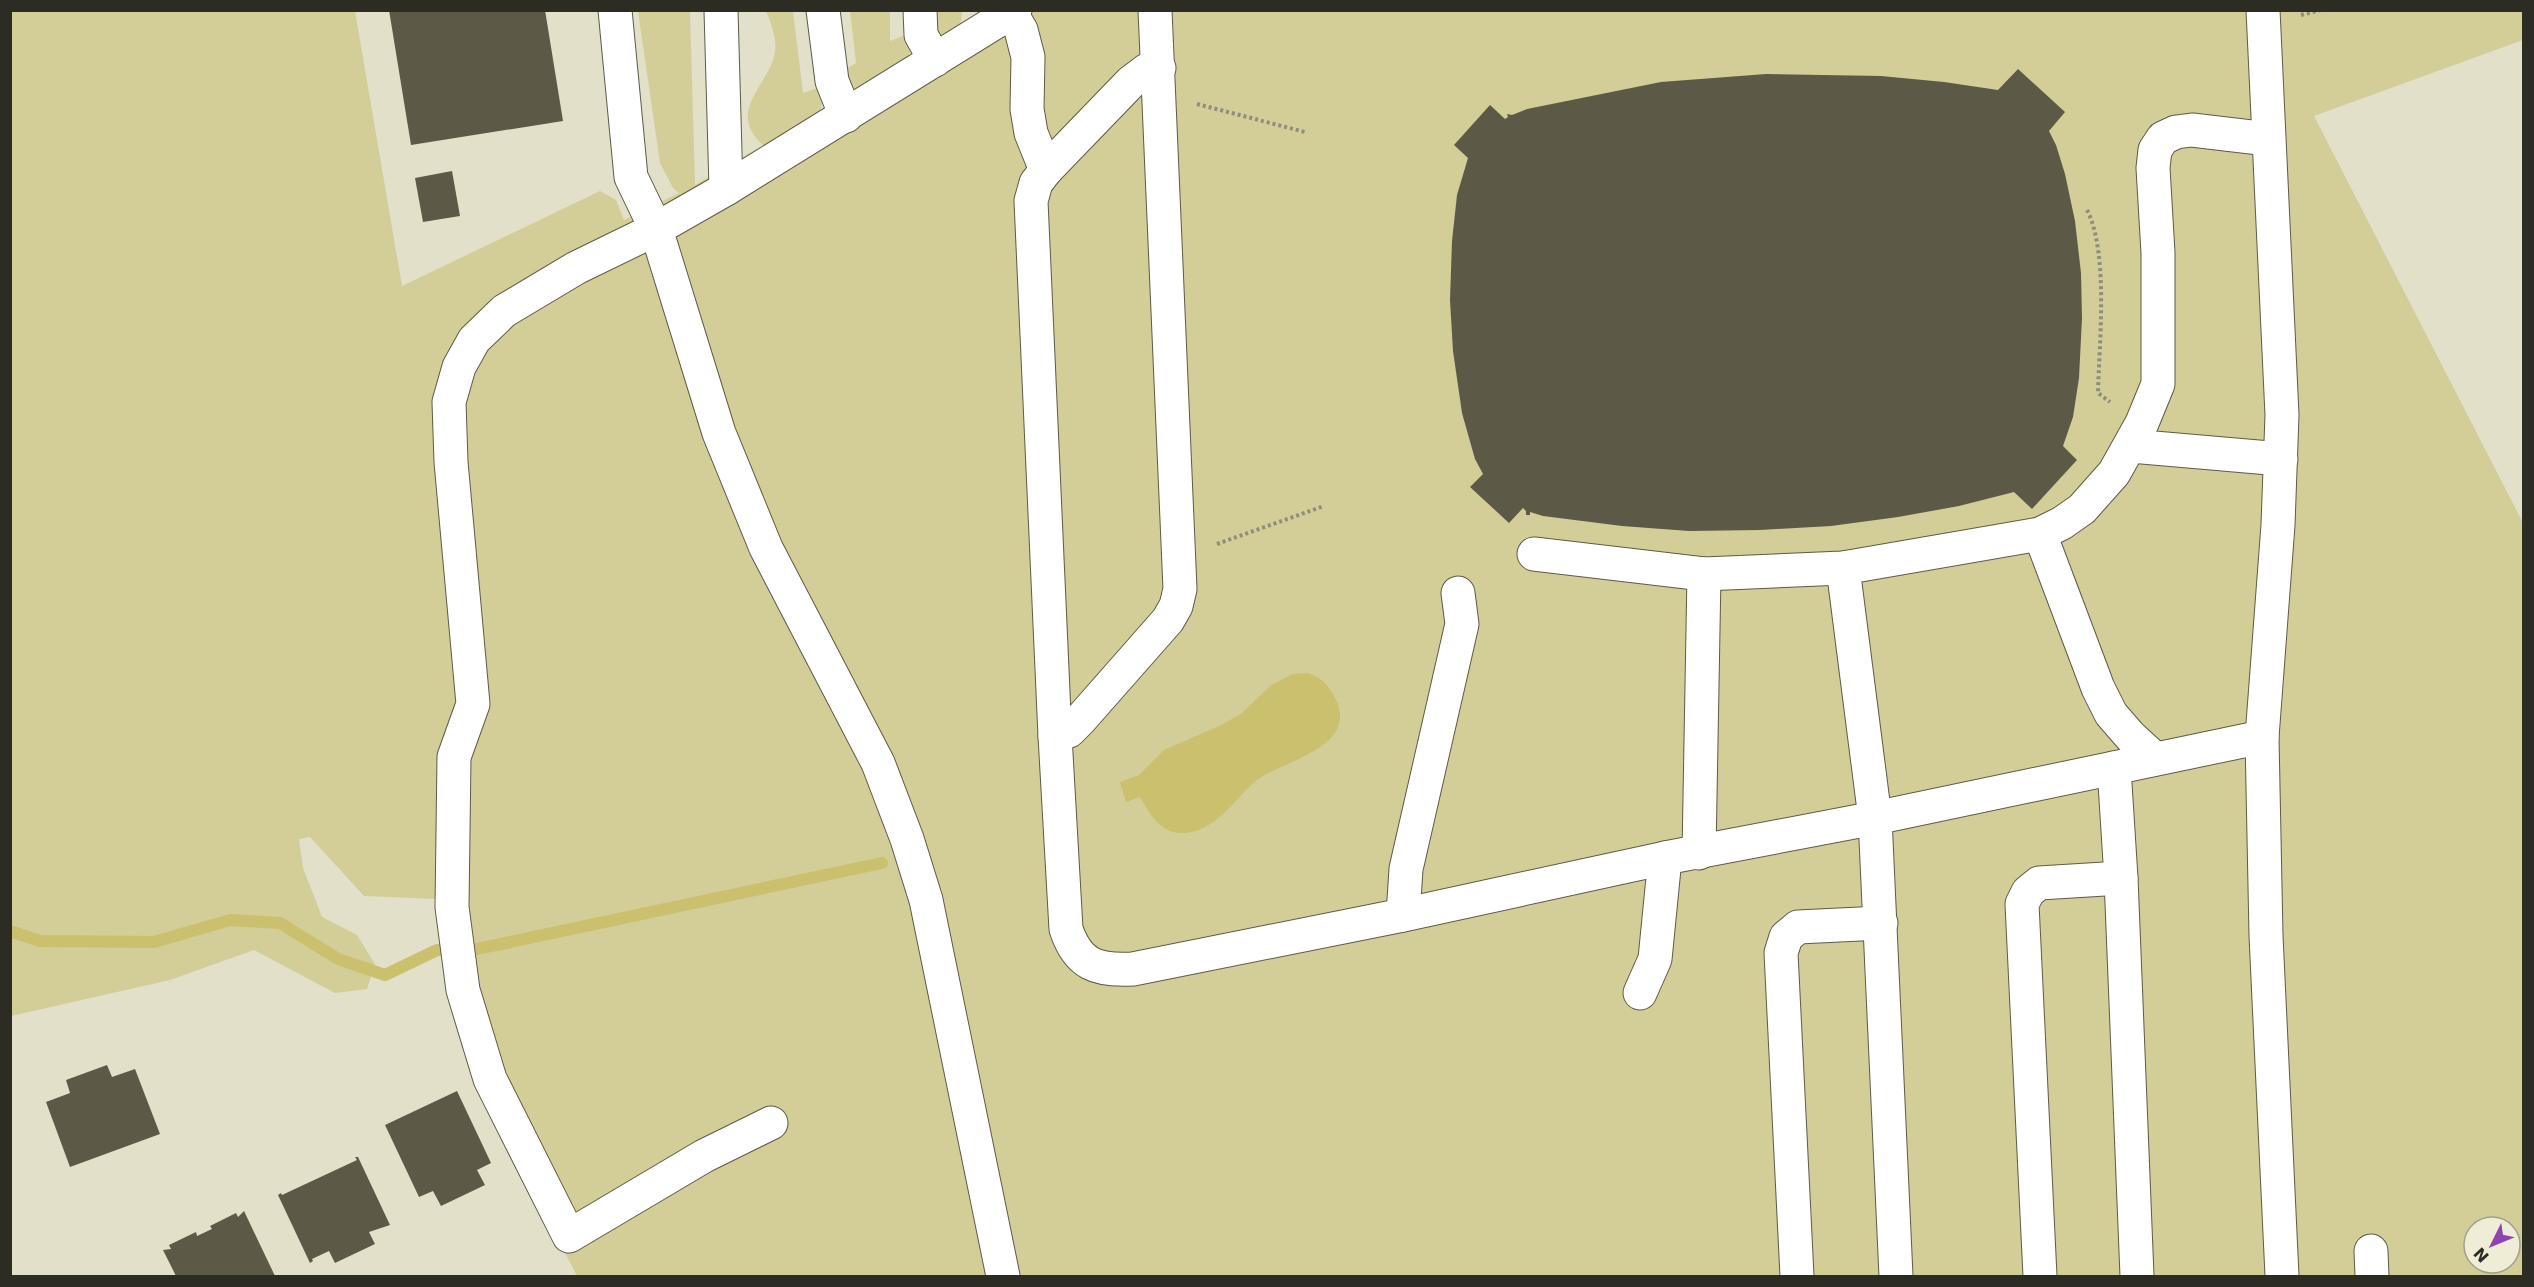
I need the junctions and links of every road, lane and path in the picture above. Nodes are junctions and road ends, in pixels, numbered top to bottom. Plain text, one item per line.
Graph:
1 (615, 10) edge
2 (722, 10) edge
3 (823, 10) edge
4 (920, 10) edge
5 (1155, 10) edge
6 (2263, 10) edge
7 (1013, 12) edge
8 (977, 22) edge
9 (935, 60) junction
10 (1160, 68) junction
11 (1195, 103) dead end
12 (846, 116) junction
13 (1305, 132) dead end
14 (2268, 139) junction
15 (1046, 170) junction
16 (726, 189) junction
17 (2087, 210) dead end
18 (656, 229) junction
19 (2136, 435) junction
20 (2281, 459) junction
21 (1324, 506) dead end
22 (2040, 534) junction
23 (1212, 546) dead end
24 (1534, 554) dead end
25 (1843, 568) junction
26 (1704, 574) junction
27 (1458, 593) dead end
28 (1055, 736) junction
29 (2262, 737) junction
30 (2155, 759) junction
31 (2114, 768) junction
32 (1875, 818) junction
33 (1700, 853) junction
34 (1665, 858) junction
35 (2121, 878) junction
36 (1403, 915) junction
37 (1881, 923) junction
38 (1640, 993) dead end
39 (771, 1123) dead end
40 (1003, 1276) edge
41 (1797, 1276) edge
42 (1896, 1276) edge
43 (2040, 1276) edge
44 (2137, 1276) edge
45 (2282, 1276) edge

1 - 18 lane
2 - 16 lane
3 - 12 lane
4 - 9 lane
5 - 10 lane
6 - 14 lane
7 - 8 lane
7 - 15 lane
8 - 9 lane
9 - 12 lane
10 - 15 lane
10 - 28 lane
11 - 13 path
12 - 16 lane
14 - 19 lane
14 - 20 lane
15 - 28 lane
16 - 18 lane
17 - 19 path
18 - 39 lane
18 - 40 lane
19 - 20 lane
19 - 22 lane
20 - 29 lane
21 - 23 path
22 - 25 lane
22 - 30 lane
24 - 26 lane
25 - 26 lane
25 - 32 lane
26 - 33 lane
27 - 36 lane
28 - 36 lane
29 - 30 lane
29 - 45 lane
30 - 31 lane
31 - 32 lane
31 - 35 lane
32 - 33 lane
32 - 37 lane
33 - 34 lane
34 - 36 lane
34 - 38 lane
35 - 43 lane
35 - 44 lane
37 - 41 lane
37 - 42 lane

